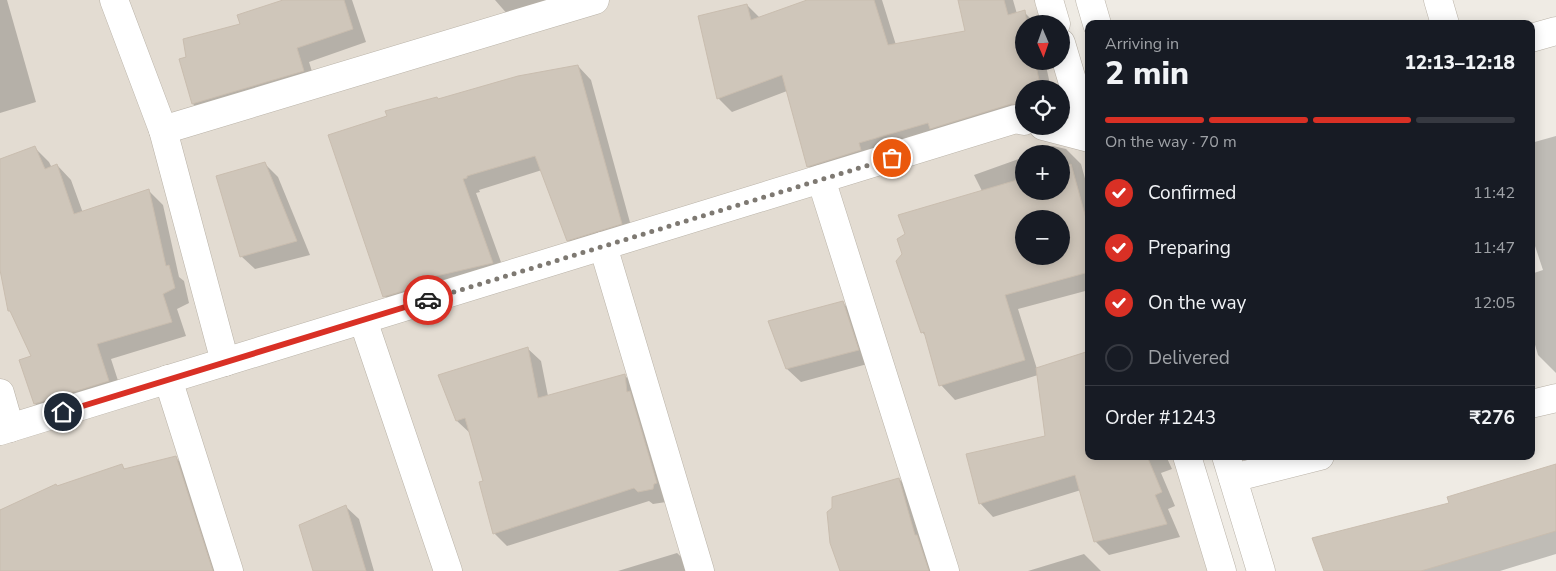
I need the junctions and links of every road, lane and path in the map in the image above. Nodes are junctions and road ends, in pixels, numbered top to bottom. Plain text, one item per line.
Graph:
1 (114, 0) edge
2 (595, 0) edge
3 (1049, 0) edge
4 (1090, 0) edge
5 (1438, 0) edge
6 (1053, 15) edge
7 (1095, 20) edge
8 (1444, 20) edge
9 (1556, 31) edge
10 (1535, 37) edge
11 (1070, 66) edge
12 (1084, 101) edge
13 (1015, 119) edge
14 (163, 130) junction
15 (1070, 133) edge
16 (1085, 137) edge
17 (821, 179) junction
18 (603, 246) junction
19 (363, 320) junction
20 (225, 362) junction
21 (168, 380) junction
22 (0, 393) edge
23 (5, 430) edge
24 (1188, 460) edge
25 (1287, 460) edge
26 (1230, 467) edge
27 (229, 571) edge
28 (447, 571) edge
29 (700, 571) edge
30 (945, 571) edge
31 (1222, 571) edge
32 (1262, 571) edge

1 - 14 street
2 - 14 street
3 - 6 street
4 - 7 street
5 - 8 street
9 - 10 street
11 - 12 street
13 - 17 street
14 - 20 street
15 - 16 street
17 - 18 street
17 - 30 street
18 - 19 street
18 - 29 street
19 - 20 street
19 - 28 street
20 - 21 street
21 - 23 street
21 - 27 street
22 - 23 street
24 - 31 street
25 - 26 street
26 - 32 street

